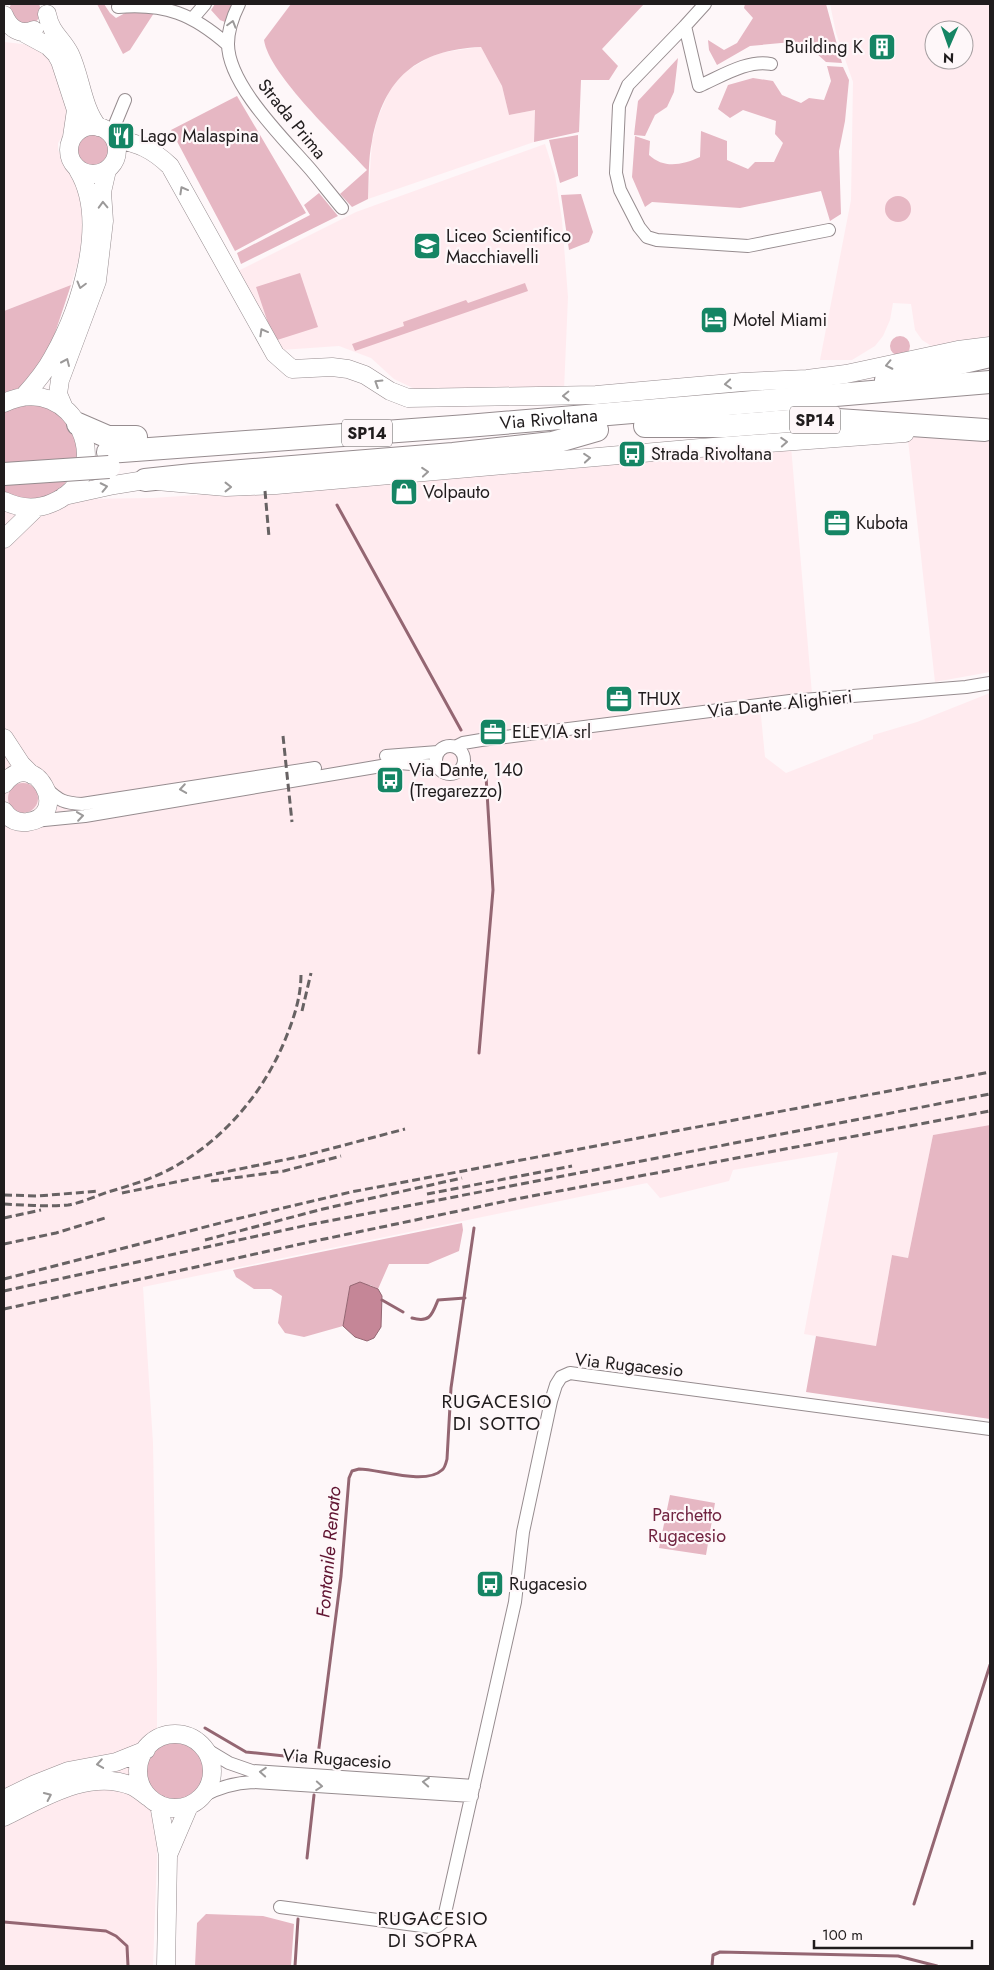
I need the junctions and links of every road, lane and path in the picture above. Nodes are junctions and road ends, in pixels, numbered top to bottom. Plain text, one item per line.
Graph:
1 (5, 4) edge
2 (205, 4) edge
3 (239, 4) edge
4 (705, 4) edge
5 (4, 7) edge
6 (118, 7) dead end
7 (46, 9) edge
8 (4, 15) edge
9 (193, 18) junction
10 (685, 26) junction
11 (15, 32) edge
12 (228, 45) junction
13 (772, 64) dead end
14 (106, 132) junction
15 (72, 137) junction
16 (78, 170) junction
17 (107, 170) junction
18 (342, 208) dead end
19 (830, 230) dead end
20 (990, 346) edge
21 (990, 356) edge
22 (990, 382) edge
23 (23, 397) junction
24 (990, 397) edge
25 (4, 403) edge
26 (727, 405) junction
27 (626, 413) junction
28 (71, 416) junction
29 (644, 426) junction
30 (987, 429) edge
31 (598, 430) junction
32 (108, 459) junction
33 (4, 460) edge
34 (4, 474) edge
35 (145, 480) junction
36 (64, 496) junction
37 (4, 501) edge
38 (36, 508) junction
39 (4, 539) edge
40 (990, 683) edge
41 (4, 740) edge
42 (482, 740) junction
43 (455, 747) junction
44 (438, 752) junction
45 (464, 758) junction
46 (437, 766) junction
47 (301, 774) junction
48 (32, 775) junction
49 (4, 784) edge
50 (47, 789) junction
51 (116, 805) junction
52 (4, 811) edge
53 (28, 821) junction
54 (4, 825) edge
55 (990, 1429) edge
56 (204, 1748) junction
57 (146, 1750) junction
58 (473, 1791) junction
59 (4, 1799) edge
60 (154, 1801) junction
61 (196, 1801) junction
62 (4, 1817) edge
63 (168, 1856) junction
64 (280, 1907) dead end
65 (166, 1966) edge

1 - 5 street
2 - 9 street
12 -> 3 street, Strada Prima
4 - 10 street
6 - 9 street
7 - 11 street
7 - 14 street
8 - 11 street
9 - 12 street
10 - 13 street
10 - 19 street
11 - 15 street
12 - 18 street, Strada Prima
14 - 15 street
14 - 17 street
20 -> 14 street
15 - 16 street
16 - 17 street
16 -> 23 street
28 -> 17 street
21 - 26 highway, SP14
22 - 26 highway, Via Rivoltana / SP14
23 - 25 street
23 - 28 street
24 - 29 highway, Via Rivoltana / SP14
26 - 27 highway, Via Rivoltana / SP14
27 - 28 highway, SP14
27 - 32 highway, Via Rivoltana / SP14
28 - 36 street
29 - 30 highway, SP14
29 - 31 highway, Via Rivoltana / SP14
35 -> 30 street
31 - 32 highway, Via Rivoltana / SP14
31 - 35 highway, SP14
32 - 33 highway, SP14
32 - 34 highway, SP14, bridge
36 -> 35 street, SP14
36 - 38 street
37 - 38 street
38 - 39 street
40 - 42 street, Via Dante Alighieri
41 - 48 street
41 - 49 street
42 - 43 street, Via Dante Alighieri
42 - 45 street
43 - 44 street
43 - 45 street
44 - 46 street
44 - 47 street
45 - 46 street
46 - 47 street
47 - 51 street
48 - 49 street
48 - 50 street
50 - 51 street
50 - 53 street
53 -> 51 street
52 - 53 street
53 - 54 street
55 - 58 street, Via Rugacesio
56 - 57 street
58 -> 56 street, Via Rugacesio
56 - 61 street
57 -> 59 street
57 - 60 street
61 -> 58 street, Via Rugacesio
58 - 64 street, Via Rugacesio
60 - 61 street
62 -> 60 street
60 - 63 street
61 - 63 street
63 - 65 street

